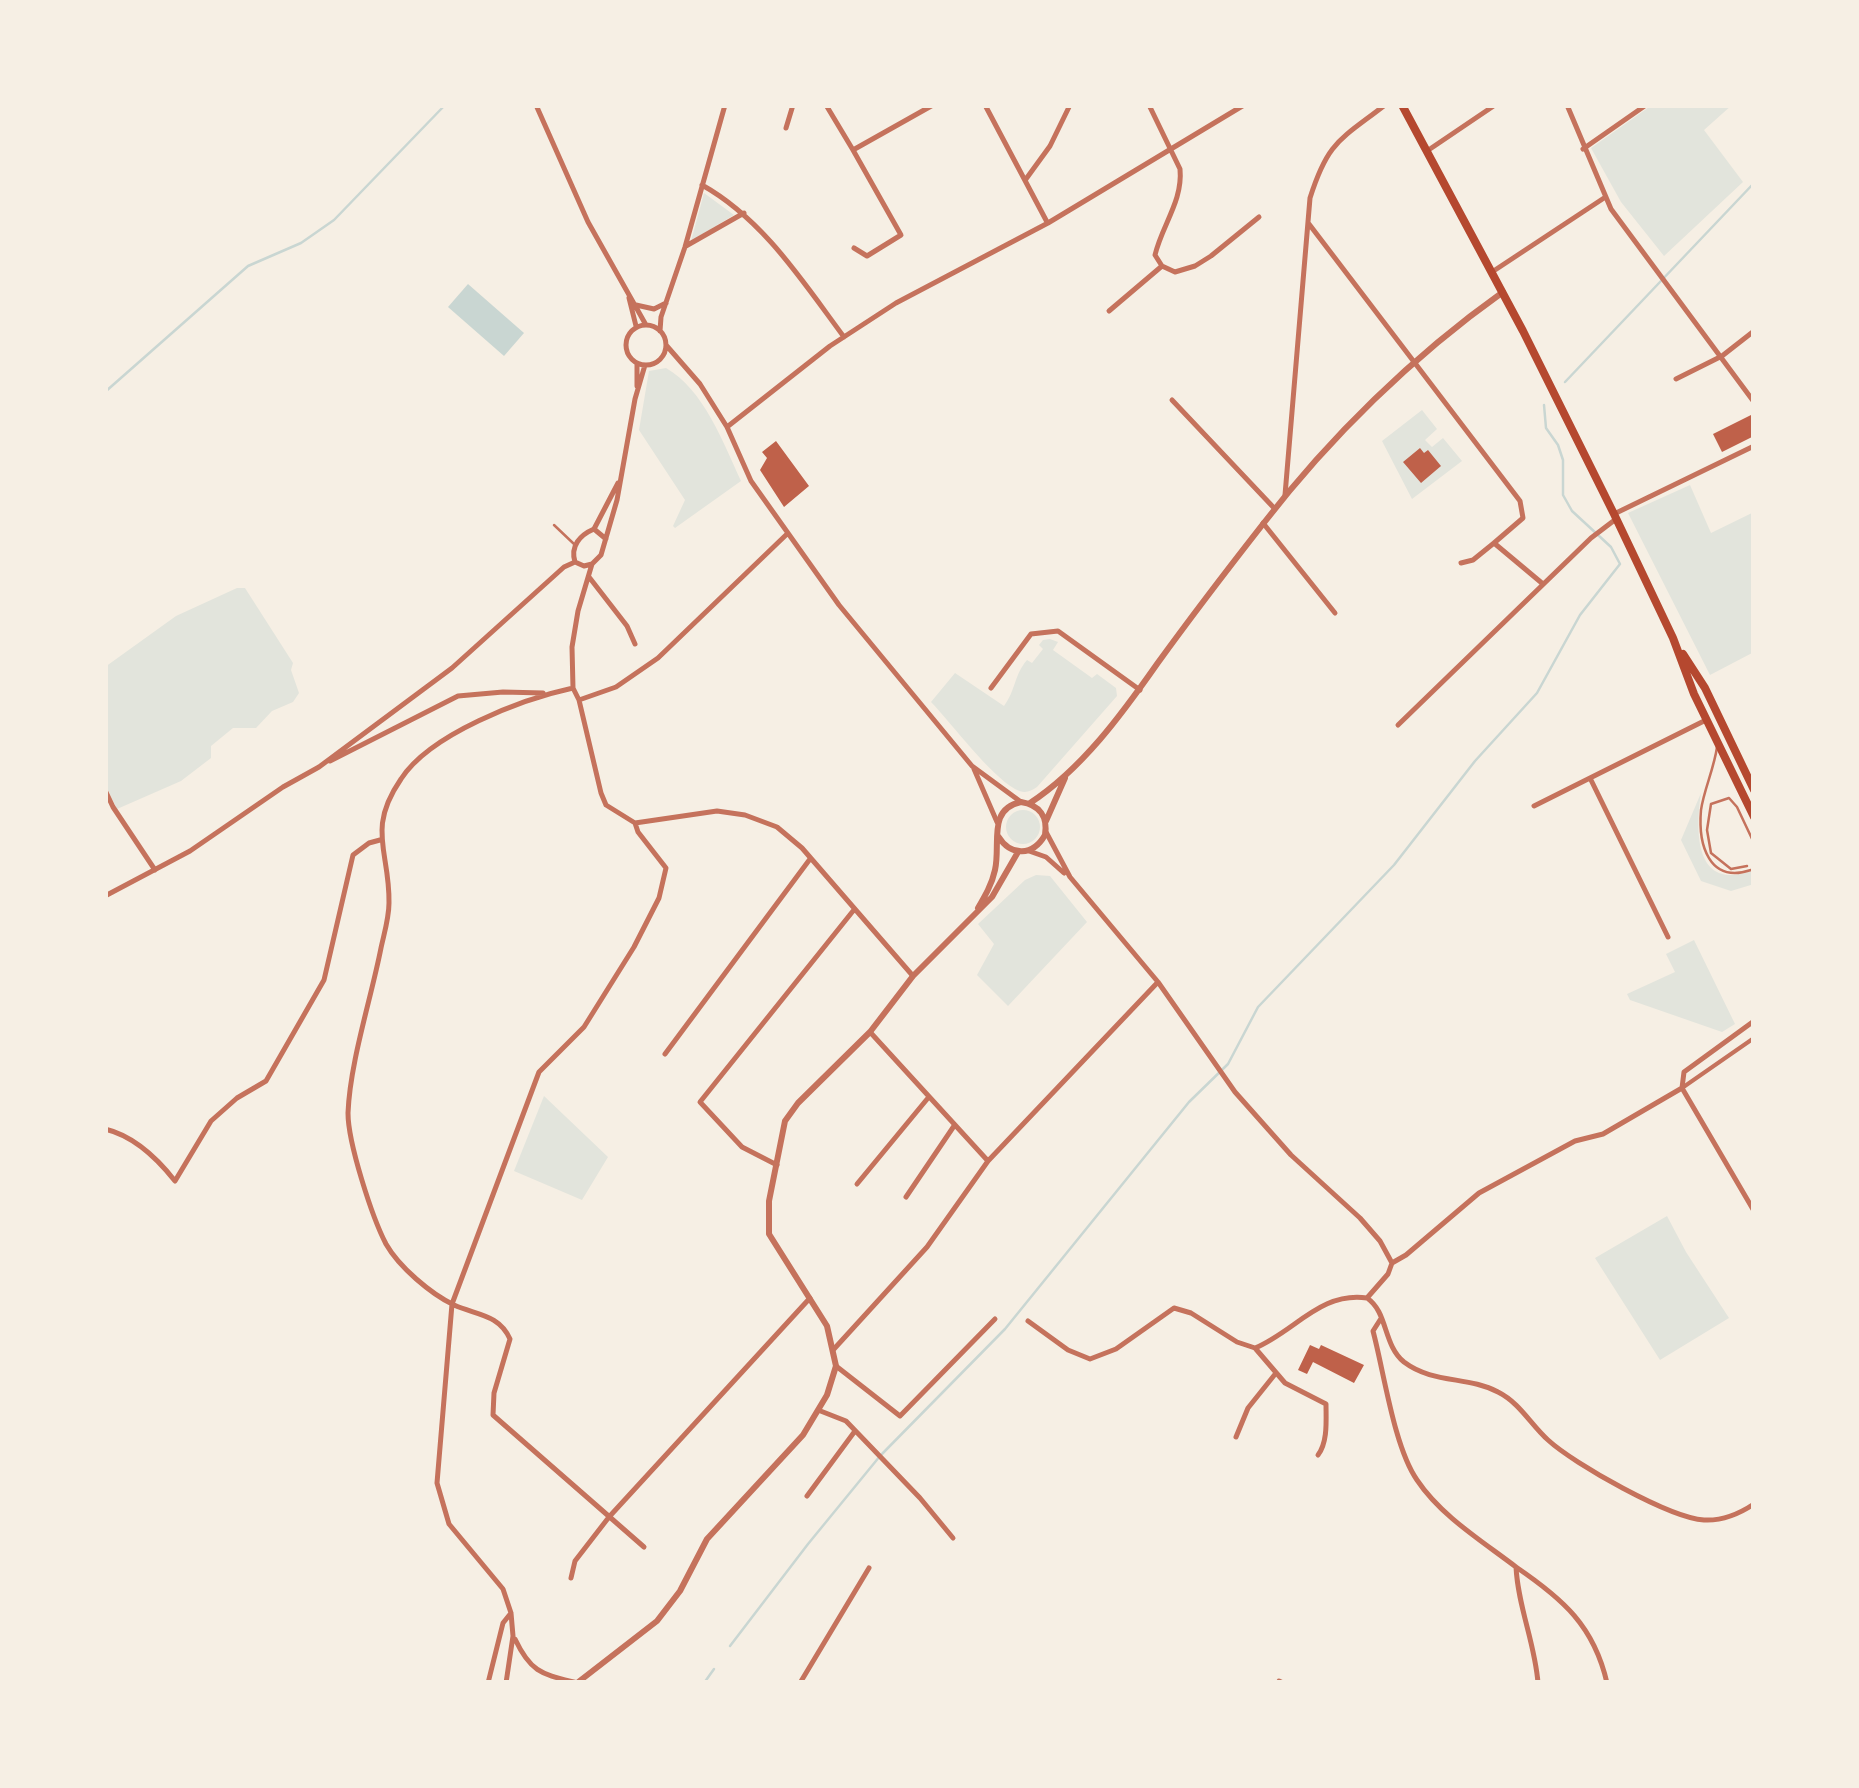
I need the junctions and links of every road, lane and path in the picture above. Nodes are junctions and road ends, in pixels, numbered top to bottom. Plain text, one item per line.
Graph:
1 (536, 105) edge
2 (724, 105) edge
3 (793, 105) edge
4 (826, 105) edge
5 (933, 105) edge
6 (985, 105) edge
7 (1070, 105) edge
8 (1149, 105) edge
9 (1244, 105) edge
10 (1385, 105) edge
11 (1402, 105) edge
12 (1495, 105) edge
13 (1567, 105) edge
14 (1646, 105) edge
15 (786, 128) dead end
16 (1170, 148) junction
17 (1583, 149) junction
18 (853, 150) junction
19 (1426, 152) junction
20 (1025, 180) junction
21 (702, 185) junction
22 (1604, 198) junction
23 (744, 212) junction
24 (1259, 217) dead end
25 (1048, 222) junction
26 (1307, 222) junction
27 (685, 247) junction
28 (854, 248) dead end
29 (1162, 266) junction
30 (1492, 272) junction
31 (1502, 292) junction
32 (629, 295) junction
33 (666, 304) junction
34 (636, 305) junction
35 (1109, 311) dead end
36 (661, 317) junction
37 (648, 325) junction
38 (637, 327) junction
39 (660, 331) junction
40 (1754, 331) edge
41 (844, 337) junction
42 (666, 345) junction
43 (1722, 356) junction
44 (661, 358) junction
45 (637, 363) junction
46 (683, 363) junction
47 (1415, 363) junction
48 (645, 365) junction
49 (1676, 379) dead end
50 (638, 390) junction
51 (1172, 400) dead end
52 (1754, 402) edge
53 (727, 427) junction
54 (1754, 446) edge
55 (621, 476) junction
56 (1285, 496) junction
57 (1274, 509) junction
58 (1615, 517) junction
59 (1263, 524) junction
60 (554, 525) dead end
61 (594, 529) junction
62 (787, 534) junction
63 (606, 538) junction
64 (1494, 544) junction
65 (575, 545) junction
66 (576, 562) junction
67 (1460, 563) dead end
68 (592, 564) junction
69 (588, 578) junction
70 (1543, 584) junction
71 (1335, 613) dead end
72 (1673, 638) junction
73 (635, 644) dead end
74 (573, 688) junction
75 (991, 688) dead end
76 (1140, 690) junction
77 (550, 693) junction
78 (579, 700) junction
79 (1706, 720) junction
80 (1398, 725) dead end
81 (1716, 738) junction
82 (972, 766) junction
83 (319, 767) junction
84 (1068, 772) junction
85 (1591, 780) junction
86 (105, 790) edge
87 (1754, 790) edge
88 (1026, 803) junction
89 (1534, 806) dead end
90 (1754, 817) edge
91 (1046, 821) junction
92 (997, 822) junction
93 (635, 823) junction
94 (1046, 831) junction
95 (998, 836) junction
96 (1753, 839) edge
97 (380, 840) junction
98 (1029, 851) junction
99 (1018, 852) junction
100 (810, 858) junction
101 (155, 870) junction
102 (1070, 877) junction
103 (105, 896) edge
104 (853, 911) junction
105 (976, 914) junction
106 (1668, 937) dead end
107 (912, 976) junction
108 (1158, 982) junction
109 (1754, 1021) edge
110 (870, 1032) junction
111 (1754, 1038) edge
112 (665, 1054) dead end
113 (1682, 1088) junction
114 (928, 1098) junction
115 (954, 1126) junction
116 (105, 1129) edge
117 (988, 1161) junction
118 (776, 1164) junction
119 (858, 1184) dead end
120 (906, 1197) dead end
121 (1754, 1211) edge
122 (1392, 1264) junction
123 (810, 1298) junction
124 (1367, 1298) junction
125 (452, 1304) junction
126 (995, 1319) dead end
127 (1380, 1320) junction
128 (1028, 1322) dead end
129 (1255, 1348) junction
130 (834, 1349) junction
131 (836, 1366) junction
132 (1276, 1373) junction
133 (818, 1410) junction
134 (855, 1431) junction
135 (1236, 1437) dead end
136 (1318, 1455) dead end
137 (807, 1496) dead end
138 (1754, 1504) edge
139 (609, 1517) junction
140 (953, 1538) dead end
141 (644, 1548) dead end
142 (1516, 1567) junction
143 (869, 1568) dead end
144 (572, 1578) dead end
145 (511, 1613) junction
146 (513, 1636) junction
147 (488, 1683) edge
148 (506, 1683) edge
149 (577, 1683) edge
150 (800, 1683) edge
151 (1538, 1683) edge
152 (1607, 1683) edge

1 - 32 street
2 - 21 street
3 - 15 street
4 - 18 street
5 - 18 street
6 - 20 street
7 - 20 street
8 - 16 street
9 - 16 street
10 - 26 street
11 - 19 main road
12 - 19 street
13 - 17 street
14 - 17 street
16 - 25 street
16 - 29 street
17 - 22 street
18 - 28 street
19 - 30 main road
20 - 25 street
21 - 23 street
21 - 27 street
22 - 30 street
22 - 43 street
23 - 27 street
23 - 41 street
24 - 29 street
25 - 41 street
26 - 47 street
26 - 56 street
27 - 33 street
29 - 35 street
30 - 31 main road
31 - 47 street
31 - 58 main road
32 - 34 street
32 - 38 street
33 - 34 street
33 - 36 street
34 - 37 street
36 - 37 street
36 - 39 street
37 - 38 street
37 - 39 street
38 - 45 street
39 - 42 street
40 - 43 street
41 - 53 street
42 - 44 street
42 - 46 street
43 - 49 street
43 - 52 street
44 - 46 street
44 - 48 street
45 - 48 street
45 - 50 street
46 - 53 street
47 - 56 street
47 - 64 street
48 - 50 street
50 - 55 street
51 - 57 street
53 - 62 street
54 - 58 street
55 - 61 street
55 - 63 street
56 - 57 street
57 - 59 street
58 - 70 street
58 - 72 main road
59 - 71 street
59 - 76 street
60 - 65 lane
61 - 63 street
61 - 65 street
62 - 78 street
62 - 82 street
63 - 68 street
64 - 67 street
64 - 70 street
65 - 66 street
66 - 68 street
66 - 83 street
68 - 69 street
69 - 73 street
69 - 74 street
70 - 80 street
72 - 79 main road
72 - 87 main road
74 - 77 street
74 - 78 street
75 - 76 street
76 - 84 street
77 - 83 street
77 - 97 street
78 - 93 street
79 - 81 main road
79 - 85 street
81 - 90 main road
81 - 96 lane
82 - 88 street
82 - 92 street
83 - 101 street
84 - 88 street
84 - 91 street
85 - 89 street
85 - 106 street
86 - 101 street
88 - 91 street
88 - 92 street
91 - 94 street
92 - 95 street
93 - 100 street
93 - 125 street
94 - 98 street
94 - 102 street
95 - 99 street
95 - 105 street
97 - 116 street
97 - 125 street
98 - 99 street
98 - 102 street
99 - 105 street
100 - 104 street
100 - 112 street
101 - 103 street
102 - 108 street
104 - 107 street
104 - 118 street
105 - 107 street
107 - 110 street
108 - 117 street
108 - 122 street
109 - 113 street
110 - 114 street
110 - 118 street
111 - 113 street
113 - 121 street
113 - 122 street
114 - 115 street
114 - 119 street
115 - 117 street
115 - 120 street
117 - 130 street
118 - 123 street
122 - 124 street
123 - 130 street
123 - 139 street
124 - 127 street
124 - 129 street
125 - 139 street
125 - 145 street
126 - 131 street
127 - 138 street
127 - 142 street
128 - 129 street
129 - 132 street
130 - 131 street
131 - 133 street
132 - 135 street
132 - 136 street
133 - 134 street
133 - 149 street
134 - 137 street
134 - 140 street
139 - 141 street
139 - 144 street
142 - 151 street
142 - 152 street
143 - 150 street
145 - 146 street
145 - 147 street
146 - 148 street
146 - 149 street

